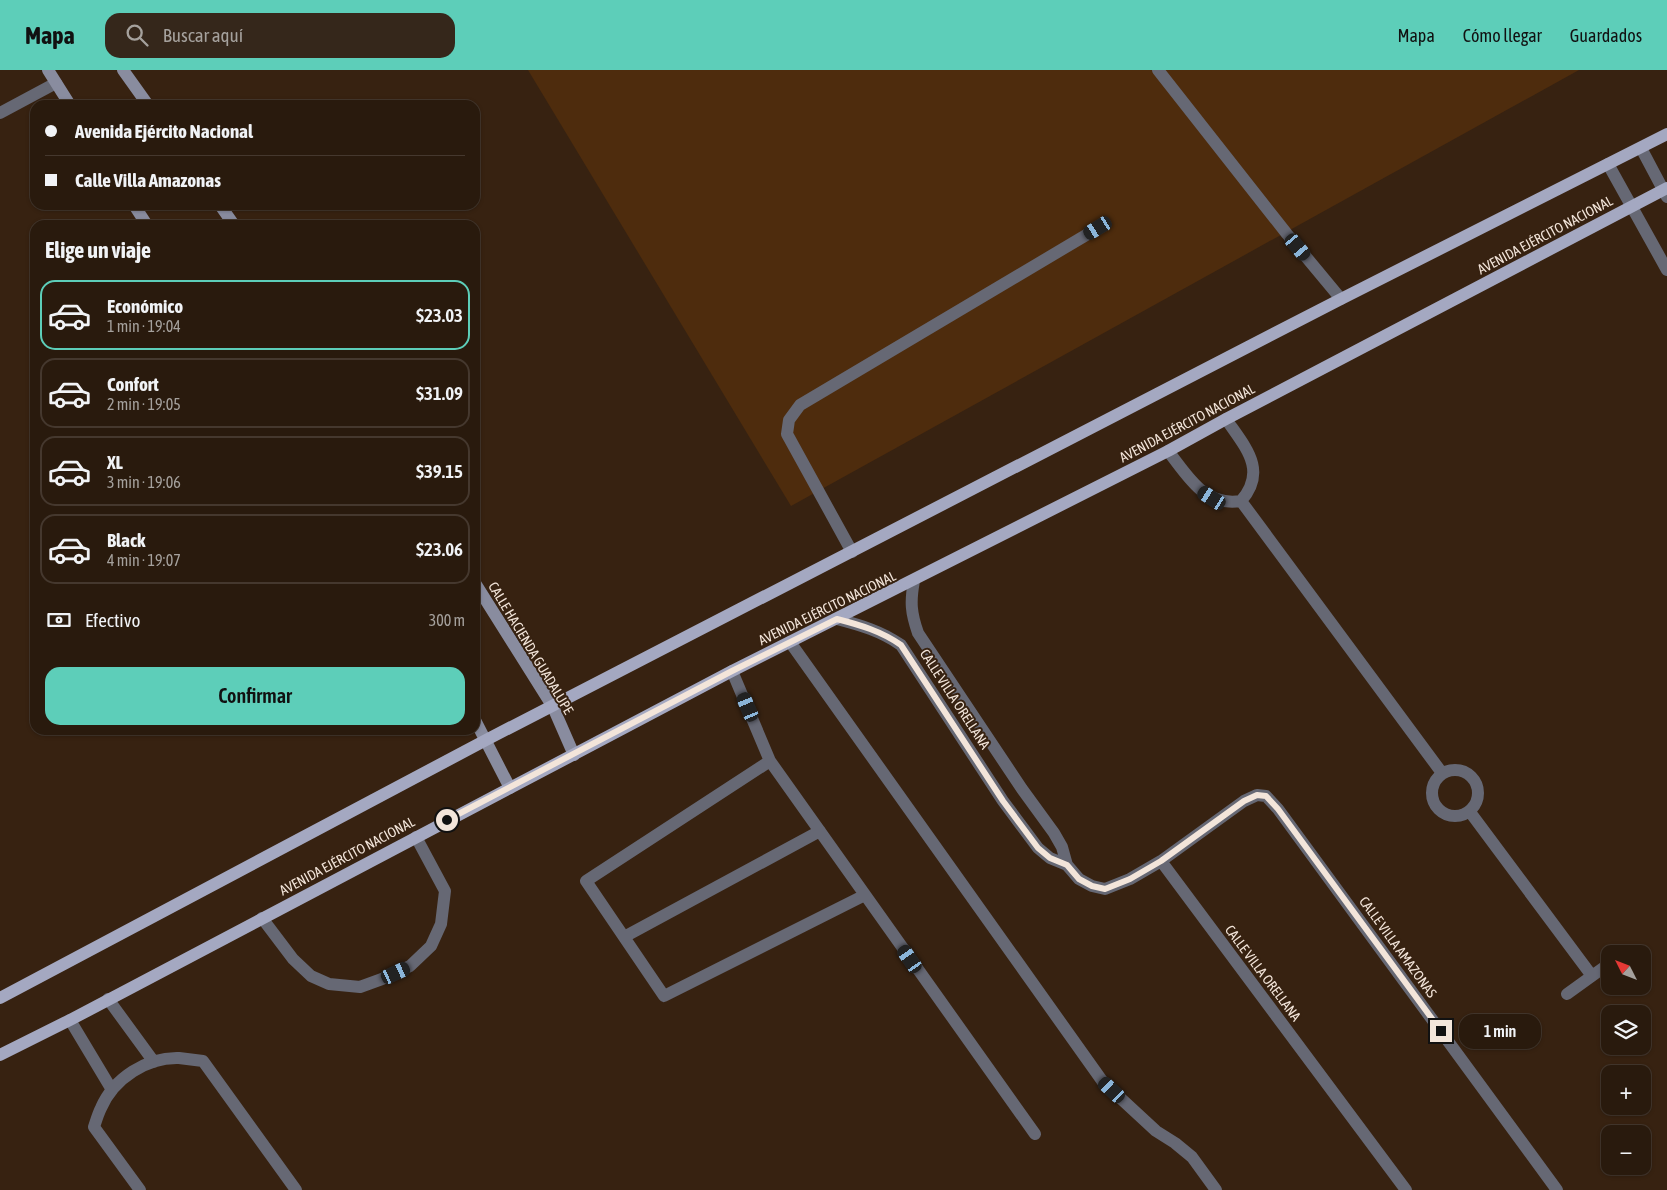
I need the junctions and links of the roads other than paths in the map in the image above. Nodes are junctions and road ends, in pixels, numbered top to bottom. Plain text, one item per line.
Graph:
1 (48, 70) edge
2 (123, 70) edge
3 (1158, 70) edge
4 (56, 83) junction
5 (67, 100) edge
6 (144, 100) edge
7 (0, 112) edge
8 (1667, 134) edge
9 (1641, 148) junction
10 (1608, 164) junction
11 (1666, 192) edge
12 (1632, 206) junction
13 (1098, 228) dead end
14 (1667, 270) edge
15 (1342, 299) junction
16 (1226, 419) junction
17 (1168, 451) junction
18 (1240, 501) junction
19 (852, 552) junction
20 (914, 581) junction
21 (480, 591) edge
22 (837, 619) junction
23 (918, 633) junction
24 (790, 642) junction
25 (901, 645) junction
26 (732, 671) junction
27 (553, 707) junction
28 (480, 729) edge
29 (486, 740) junction
30 (574, 755) junction
31 (770, 761) junction
32 (1442, 773) junction
33 (510, 788) junction
34 (1022, 789) junction
35 (1003, 801) junction
36 (1470, 812) junction
37 (820, 830) junction
38 (416, 837) junction
39 (1161, 861) junction
40 (1067, 865) junction
41 (865, 895) junction
42 (262, 918) junction
43 (624, 937) junction
44 (1601, 970) edge
45 (1592, 976) junction
46 (1566, 994) dead end
47 (0, 998) edge
48 (108, 1000) junction
49 (70, 1020) junction
50 (0, 1055) edge
51 (154, 1062) junction
52 (112, 1090) junction
53 (1034, 1134) dead end
54 (140, 1190) edge
55 (296, 1190) edge
56 (1216, 1190) edge
57 (1406, 1190) edge
58 (1557, 1190) edge

1 - 4 street
2 - 6 street
3 - 15 street
4 - 5 street
4 - 7 street
8 - 9 main road
9 - 10 main road
9 - 11 street
10 - 12 street
10 - 15 main road
11 - 12 main road, AVENIDA EJÉRCITO NACIONAL
12 - 14 street
12 - 16 main road, AVENIDA EJÉRCITO NACIONAL
13 - 19 street
15 - 19 main road
16 - 17 main road, AVENIDA EJÉRCITO NACIONAL
16 - 18 street
17 - 18 street
17 - 20 main road, AVENIDA EJÉRCITO NACIONAL
18 - 32 street
19 - 27 main road
20 - 22 main road, AVENIDA EJÉRCITO NACIONAL
20 - 23 street, CALLE VILLA ORELLANA
21 - 27 street, CALLE HACIENDA GUADALUPE
22 - 24 main road, AVENIDA EJÉRCITO NACIONAL
22 - 25 street, CALLE VILLA ORELLANA
23 - 25 street
23 - 34 street, CALLE VILLA ORELLANA
24 - 26 main road, AVENIDA EJÉRCITO NACIONAL
24 - 56 street
25 - 35 street, CALLE VILLA ORELLANA
26 - 30 main road, AVENIDA EJÉRCITO NACIONAL
26 - 31 street
27 - 29 main road
27 - 30 street, CALLE HACIENDA GUADALUPE
28 - 29 street
29 - 33 street
29 - 47 main road
30 - 33 main road, AVENIDA EJÉRCITO NACIONAL
31 - 37 street
31 - 43 street
32 - 36 street
32 - 36 street
33 - 38 main road, AVENIDA EJÉRCITO NACIONAL
34 - 35 street
34 - 40 street, CALLE VILLA ORELLANA
35 - 40 street, CALLE VILLA ORELLANA
36 - 45 street
37 - 41 street
37 - 43 street
38 - 42 main road, AVENIDA EJÉRCITO NACIONAL
38 - 42 street
39 - 40 street, CALLE VILLA ORELLANA
39 - 57 street, CALLE VILLA ORELLANA
39 - 58 street, CALLE VILLA AMAZONAS
41 - 43 street
41 - 53 street
42 - 48 main road, AVENIDA EJÉRCITO NACIONAL
44 - 45 street
45 - 46 street
48 - 49 main road, AVENIDA EJÉRCITO NACIONAL
48 - 51 street
49 - 50 main road, AVENIDA EJÉRCITO NACIONAL
49 - 52 street
51 - 52 street
51 - 55 street
52 - 54 street

